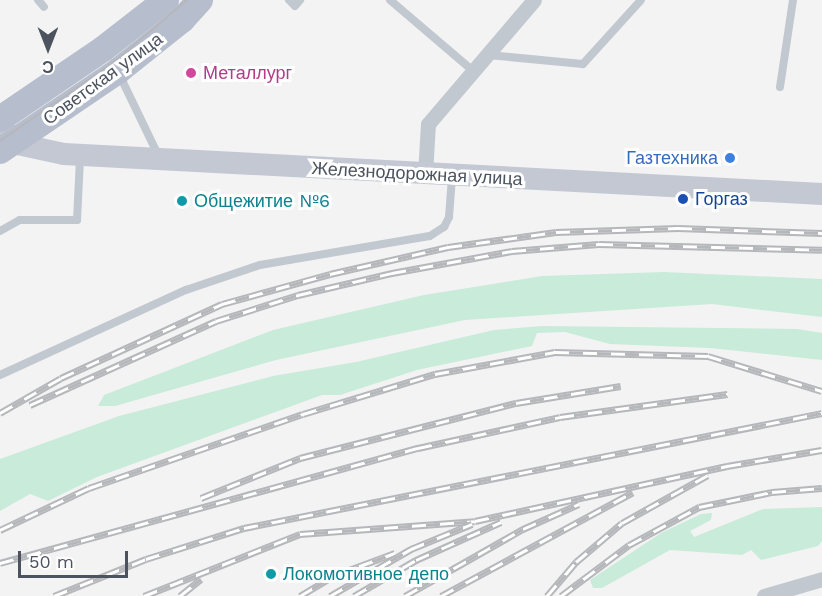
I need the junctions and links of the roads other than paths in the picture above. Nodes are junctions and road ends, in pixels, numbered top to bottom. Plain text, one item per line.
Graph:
1 (38, 0) edge
2 (166, 0) edge
3 (200, 0) edge
4 (289, 0) edge
5 (300, 0) edge
6 (390, 0) edge
7 (534, 0) edge
8 (641, 0) edge
9 (793, 0) edge
10 (44, 7) dead end
11 (486, 55) junction
12 (111, 60) junction
13 (472, 70) junction
14 (780, 87) dead end
15 (3, 134) edge
16 (80, 155) junction
17 (161, 161) junction
18 (425, 174) junction
19 (452, 175) junction
20 (822, 194) edge
21 (0, 231) edge
22 (0, 375) edge
23 (822, 579) edge
24 (764, 596) edge

1 - 10 lane
2 - 12 main road, Советская улица
3 - 12 main road, Советская улица
4 - 5 lane
6 - 13 lane
7 - 11 street
8 - 11 lane
9 - 14 lane
11 - 13 street
12 - 15 main road, Советская улица
12 - 17 lane
13 - 18 street
15 - 16 main road, Железнодорожная улица
16 - 17 main road, Железнодорожная улица
16 - 21 lane
17 - 18 main road, Железнодорожная улица
18 - 19 main road, Железнодорожная улица
19 - 20 main road, Железнодорожная улица
19 - 22 lane
23 - 24 street

